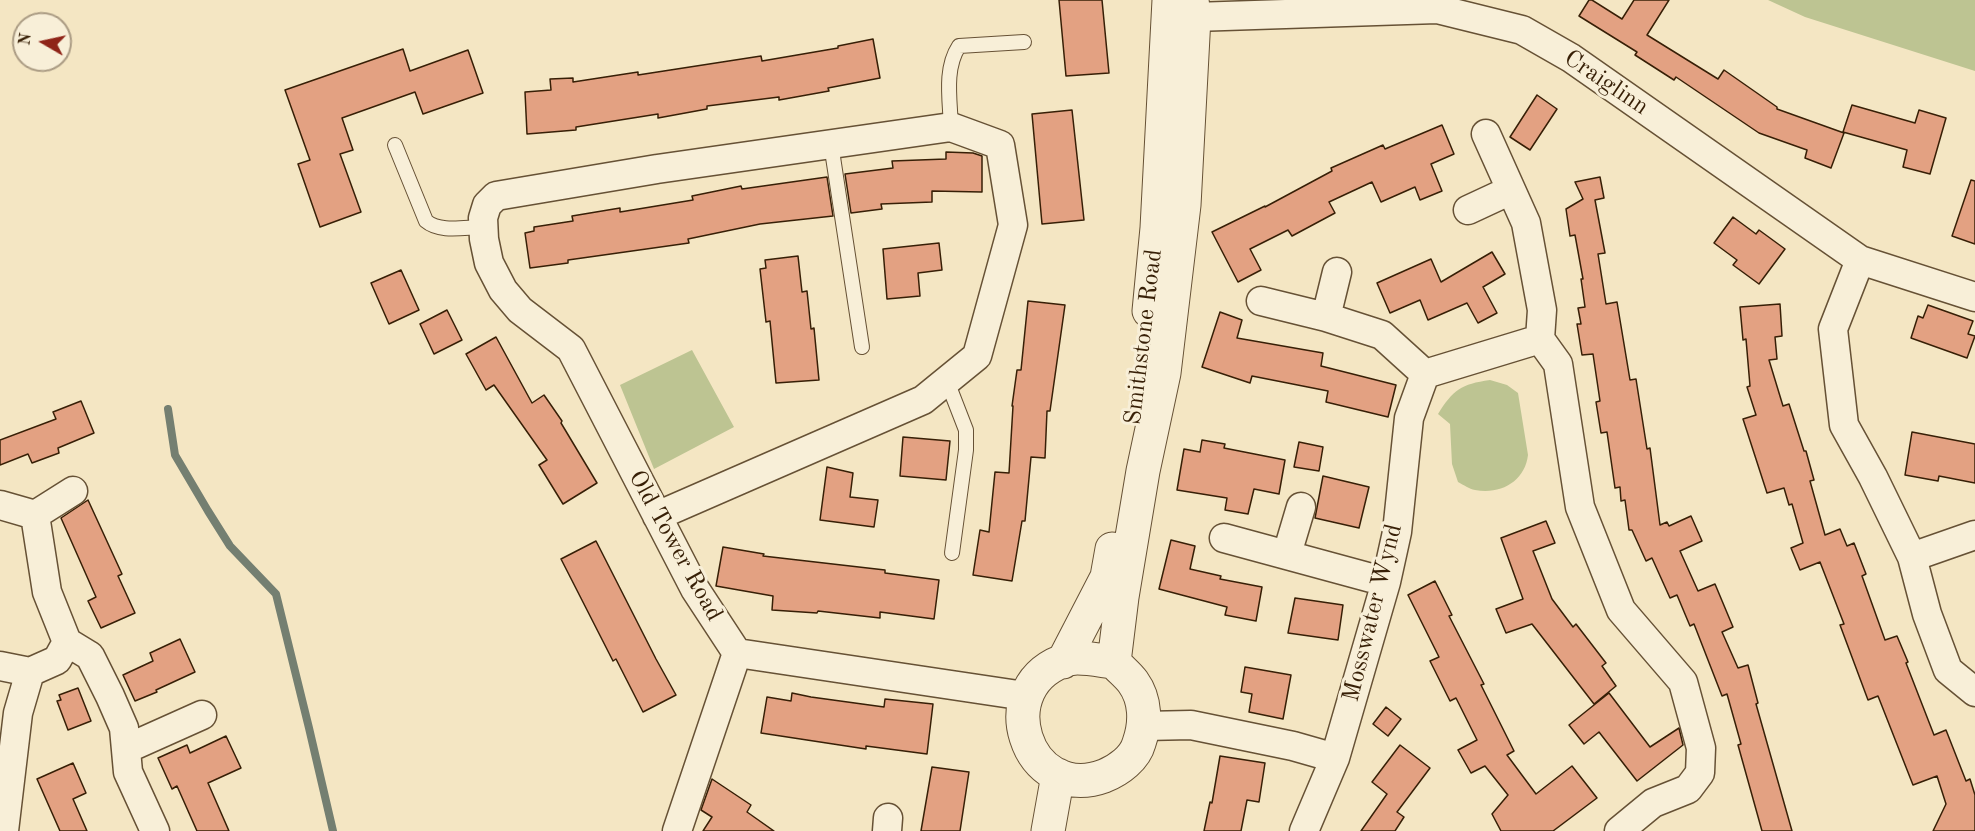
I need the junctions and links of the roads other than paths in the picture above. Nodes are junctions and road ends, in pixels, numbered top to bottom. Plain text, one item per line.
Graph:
1 (1185, 6) edge
2 (1024, 42) dead end
3 (951, 127) junction
4 (1486, 134) dead end
5 (831, 144) junction
6 (395, 145) dead end
7 (1511, 190) junction
8 (1468, 210) dead end
9 (483, 227) junction
10 (1860, 260) junction
11 (1337, 272) dead end
12 (1975, 297) edge
13 (1261, 301) dead end
14 (1326, 317) junction
15 (1540, 339) junction
16 (862, 346) dead end
17 (1425, 375) junction
18 (947, 381) junction
19 (73, 491) dead end
20 (0, 506) edge
21 (1301, 507) dead end
22 (35, 515) junction
23 (657, 516) junction
24 (1975, 535) edge
25 (1224, 538) dead end
26 (952, 554) dead end
27 (1287, 554) junction
28 (1912, 557) junction
29 (1386, 582) junction
30 (67, 642) junction
31 (737, 653) junction
32 (1063, 662) junction
33 (1114, 662) junction
34 (0, 666) edge
35 (30, 672) junction
36 (1975, 692) edge
37 (1026, 696) junction
38 (202, 715) dead end
39 (1144, 726) junction
40 (126, 749) junction
41 (1335, 758) junction
42 (1058, 775) junction
43 (4, 831) edge
44 (155, 831) edge
45 (676, 831) edge
46 (1048, 831) edge
47 (1304, 831) edge
48 (1619, 831) edge

1 - 10 street, Craiglinn
1 - 32 street, Smithstone Road
1 - 33 street, Smithstone Road
2 - 3 lane
3 - 5 street
3 - 18 street
4 - 7 street
5 - 9 street, Old Tower Road
5 - 16 lane
6 - 9 lane
7 - 8 street
7 - 15 street
9 - 23 street, Old Tower Road
10 - 12 street, Craiglinn
10 - 28 street
11 - 14 street
13 - 14 street
14 - 17 street
15 - 17 street
15 - 48 street
17 - 29 street, Mosswater Wynd
18 - 23 street
18 - 26 lane
19 - 22 street
20 - 22 street
21 - 27 street
22 - 30 street
23 - 31 street, Old Tower Road
24 - 28 street
25 - 27 street
27 - 29 street
28 - 36 street
29 - 41 street, Mosswater Wynd
30 - 35 street
30 - 40 street
31 - 37 street
31 - 45 street
32 - 33 street
32 - 37 street
33 - 39 street
34 - 35 street
35 - 43 street
37 - 42 street
38 - 40 street
39 - 41 street
39 - 42 street
40 - 44 street
41 - 47 street, Mosswater Wynd
42 - 46 street

